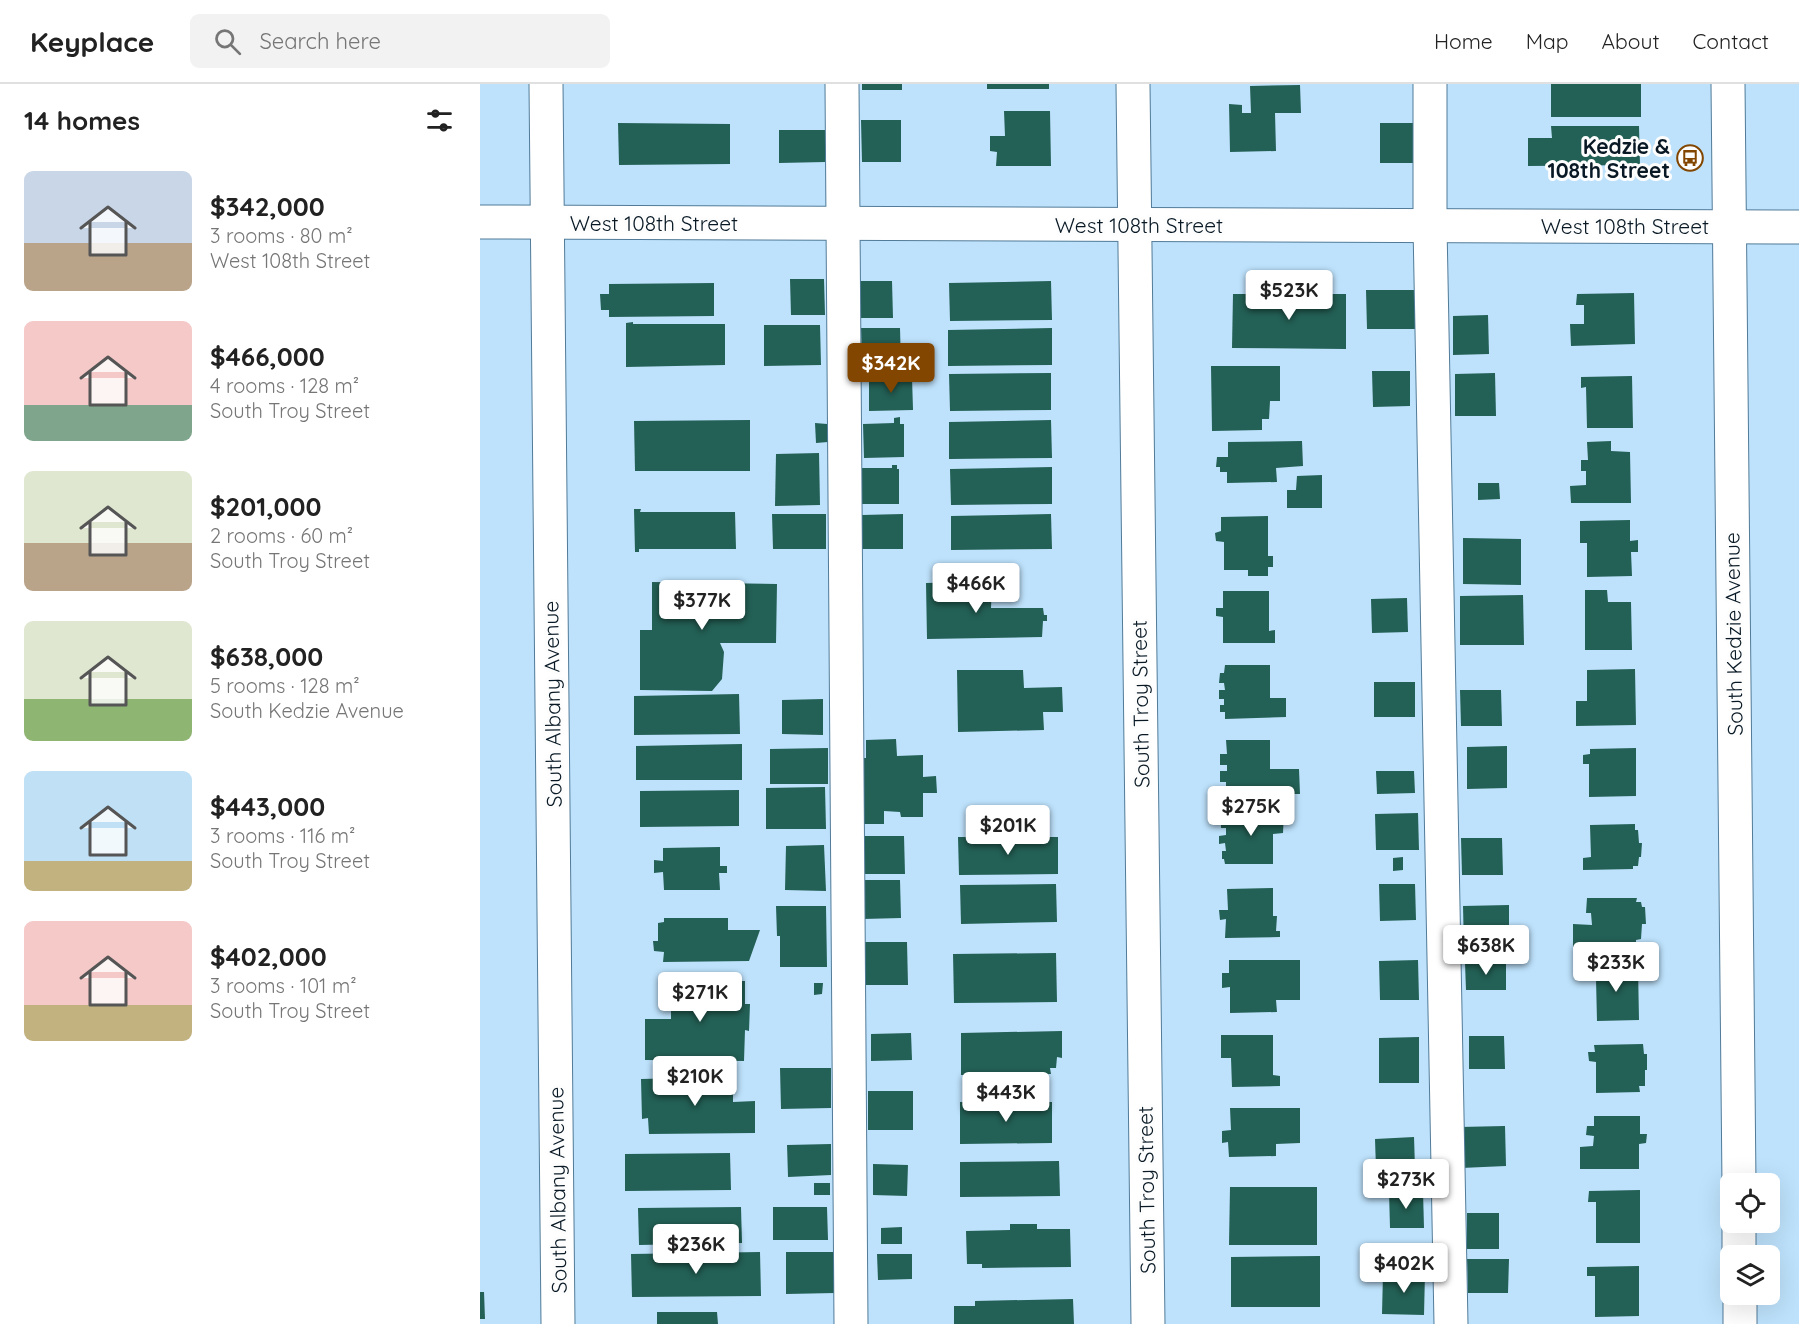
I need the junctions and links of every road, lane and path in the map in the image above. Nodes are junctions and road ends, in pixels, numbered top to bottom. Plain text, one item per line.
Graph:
1 (546, 84) edge
2 (842, 84) edge
3 (1133, 84) edge
4 (1430, 84) edge
5 (1728, 84) edge
6 (480, 222) edge
7 (548, 223) junction
8 (843, 224) junction
9 (1134, 225) junction
10 (1430, 226) junction
11 (1729, 226) junction
12 (1799, 227) edge
13 (1739, 1173) edge
14 (1740, 1305) edge
15 (558, 1324) edge
16 (851, 1324) edge
17 (1148, 1324) edge
18 (1451, 1324) edge
19 (1740, 1324) edge

1 - 7 street, South Albany Avenue
2 - 8 street
3 - 9 street, South Troy Street
4 - 10 street
5 - 11 street, South Kedzie Avenue
6 - 7 street, West 108th Street
7 - 8 street, West 108th Street
7 - 15 street, South Albany Avenue
8 - 9 street, West 108th Street
8 - 16 street
9 - 10 street, West 108th Street
9 - 17 street, South Troy Street
10 - 11 street, West 108th Street
10 - 18 street
11 - 12 street, West 108th Street
11 - 13 street, South Kedzie Avenue
14 - 19 street

